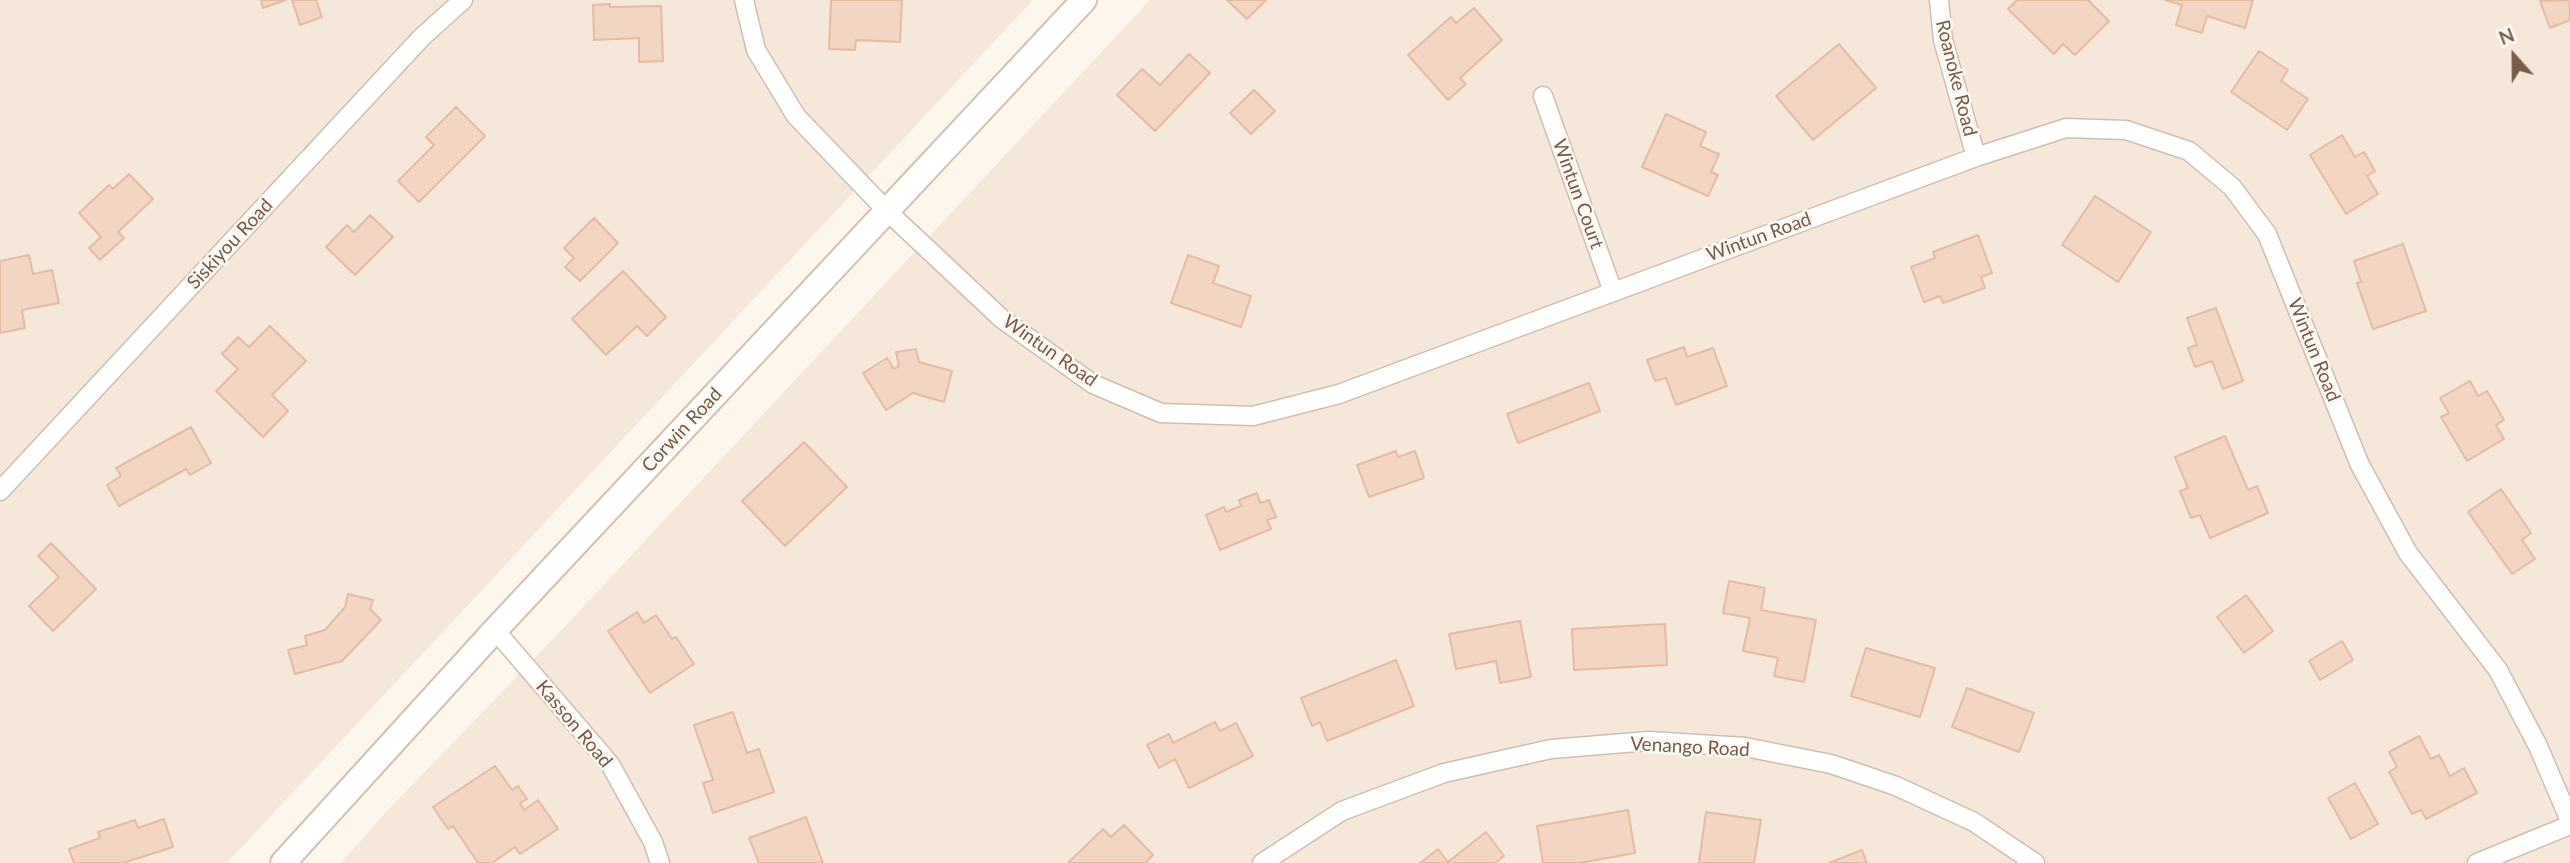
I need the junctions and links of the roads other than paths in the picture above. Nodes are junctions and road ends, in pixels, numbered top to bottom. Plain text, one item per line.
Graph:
1 (463, 0) edge
2 (744, 0) edge
3 (1084, 0) edge
4 (1939, 0) edge
5 (1543, 96) dead end
6 (1976, 157) junction
7 (887, 211) junction
8 (1613, 292) junction
9 (0, 491) edge
10 (495, 630) junction
11 (2570, 823) edge
12 (283, 863) edge
13 (660, 863) edge
14 (1262, 863) edge
15 (2035, 863) edge
16 (2477, 863) edge

1 - 9 street, Siskiyou Road
2 - 7 street, Wintun Road
3 - 7 main road, Corwin Road
4 - 6 street, Roanoke Road
5 - 8 street, Wintun Court
6 - 8 street, Wintun Road
6 - 11 street, Wintun Road
7 - 8 street, Wintun Road
7 - 10 main road, Corwin Road
10 - 12 main road, Corwin Road
10 - 13 street, Kasson Road
11 - 16 street
14 - 15 street, Venango Road

